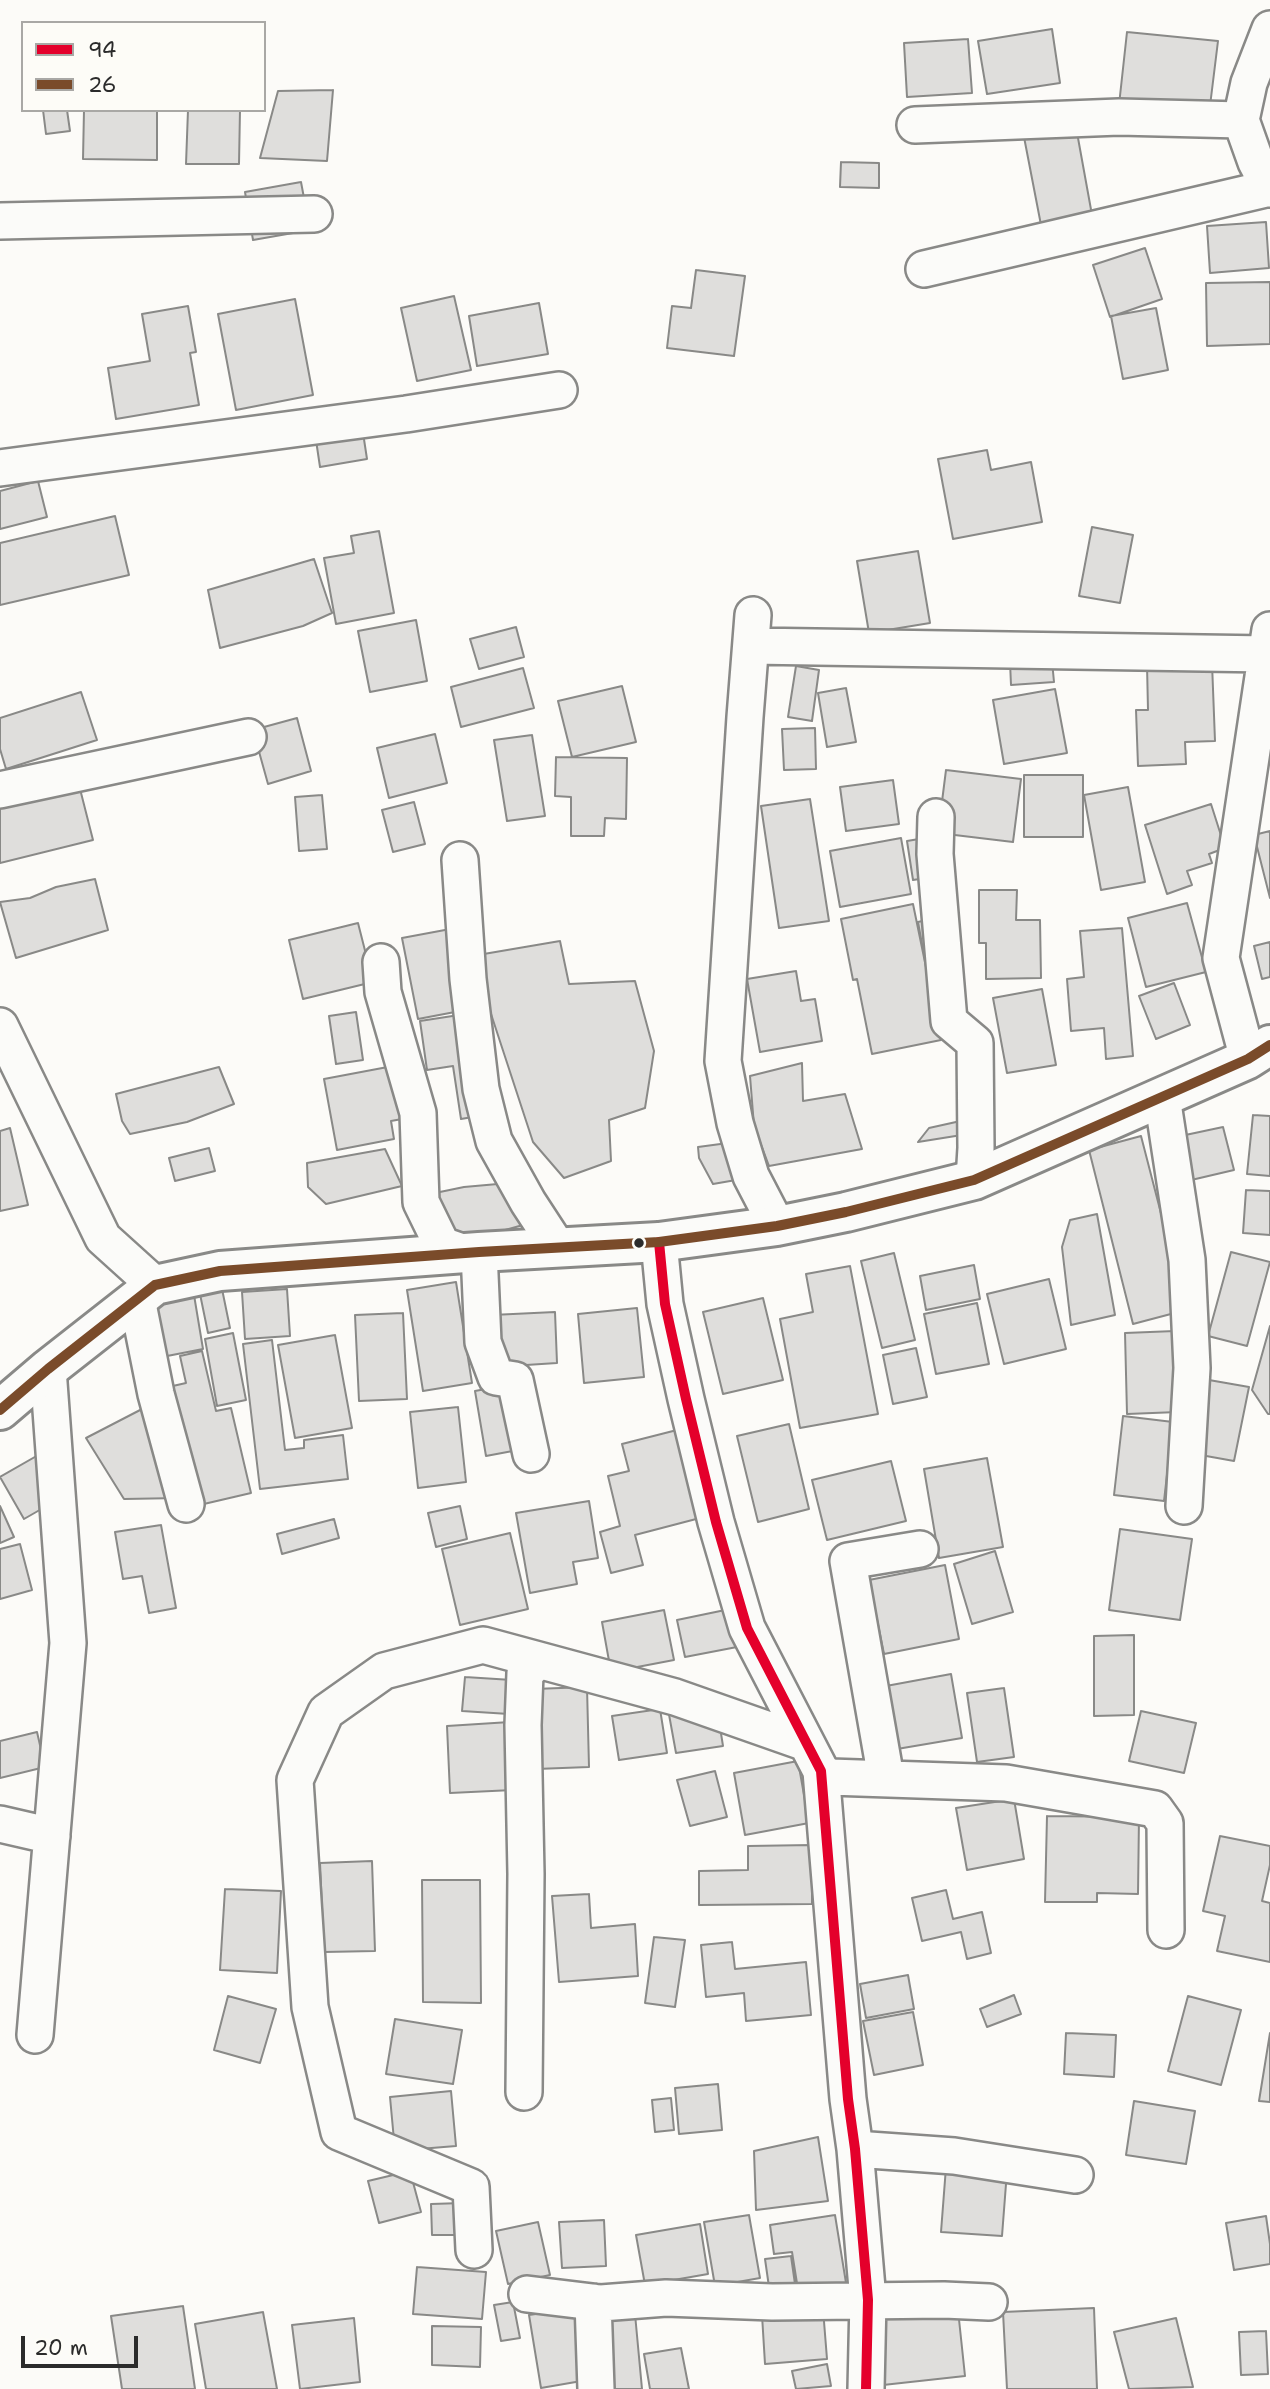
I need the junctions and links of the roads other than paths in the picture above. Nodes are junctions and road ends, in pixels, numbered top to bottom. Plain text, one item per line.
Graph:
1 (1270, 29) edge
2 (1241, 120) junction
3 (915, 125) dead end
4 (1270, 188) edge
5 (314, 214) dead end
6 (0, 221) edge
7 (924, 269) dead end
8 (559, 390) dead end
9 (0, 468) edge
10 (1269, 642) edge
11 (248, 737) dead end
12 (0, 790) edge
13 (936, 817) dead end
14 (460, 860) dead end
15 (382, 962) dead end
16 (0, 1026) edge
17 (1259, 1052) edge
18 (1162, 1097) junction
19 (974, 1180) junction
20 (777, 1226) junction
21 (659, 1242) junction
22 (558, 1248) junction
23 (472, 1252) junction
24 (146, 1292) junction
25 (48, 1369) junction
26 (0, 1410) edge
27 (531, 1454) dead end
28 (186, 1504) dead end
29 (1184, 1506) dead end
30 (920, 1549) dead end
31 (537, 1661) junction
32 (814, 1757) junction
33 (886, 1778) junction
34 (0, 1824) edge
35 (52, 1836) junction
36 (1166, 1930) dead end
37 (35, 2035) dead end
38 (524, 2092) dead end
39 (855, 2148) junction
40 (1075, 2175) dead end
41 (474, 2250) dead end
42 (527, 2294) dead end
43 (868, 2300) junction
44 (593, 2302) junction
45 (989, 2302) dead end
46 (596, 2389) edge
47 (866, 2389) edge

1 - 2 street
2 - 3 street
2 - 4 street
4 - 7 street
5 - 6 street
8 - 9 street
10 - 17 street
10 - 20 street
11 - 12 street
13 - 19 street
14 - 22 street
15 - 23 street
16 - 24 street
17 - 18 main road
18 - 19 main road
18 - 29 street
19 - 20 main road
20 - 21 main road
21 - 22 main road
21 - 32 street
22 - 23 main road
23 - 24 main road
23 - 27 street
24 - 25 main road
24 - 28 street
25 - 26 main road
25 - 35 street
30 - 33 street
31 - 32 street
31 - 38 street
31 - 41 street
32 - 33 street
32 - 39 street
33 - 36 street
34 - 35 street
35 - 37 street
39 - 40 street
39 - 43 street
42 - 44 street
43 - 44 street
43 - 45 street
43 - 47 street
44 - 46 street

